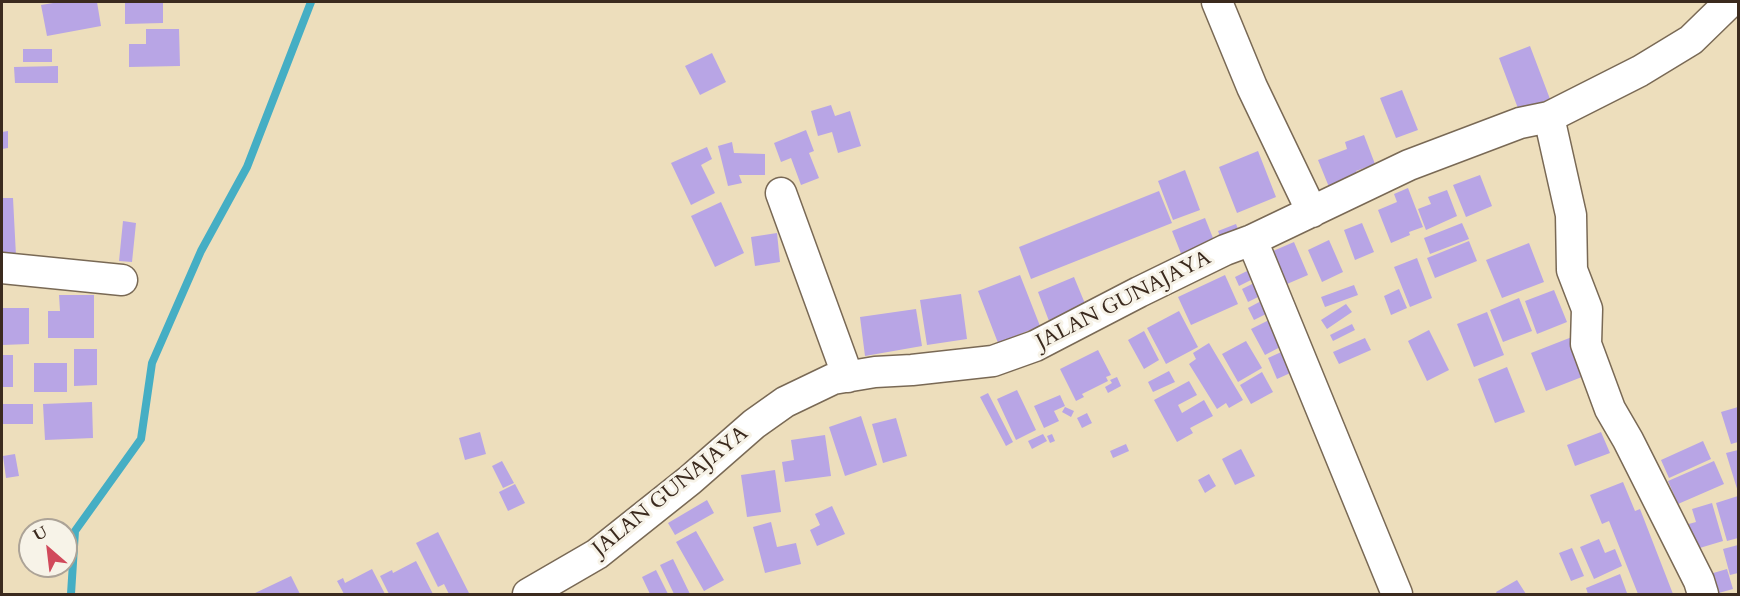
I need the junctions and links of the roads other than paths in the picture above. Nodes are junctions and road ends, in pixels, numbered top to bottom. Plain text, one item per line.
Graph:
1 (1217, 2) edge
2 (1730, 2) edge
3 (1549, 117) junction
4 (781, 193) dead end
5 (1312, 212) junction
6 (1252, 240) junction
7 (2, 268) edge
8 (122, 280) dead end
9 (848, 376) junction
10 (528, 594) edge
11 (1397, 594) edge
12 (1703, 594) edge

1 - 5 street
2 - 3 street, JALAN GUNAJAYA
3 - 5 street, JALAN GUNAJAYA
3 - 12 street
4 - 9 street
5 - 6 street, JALAN GUNAJAYA
6 - 9 street, JALAN GUNAJAYA
6 - 11 street
7 - 8 street
9 - 10 street, JALAN GUNAJAYA

